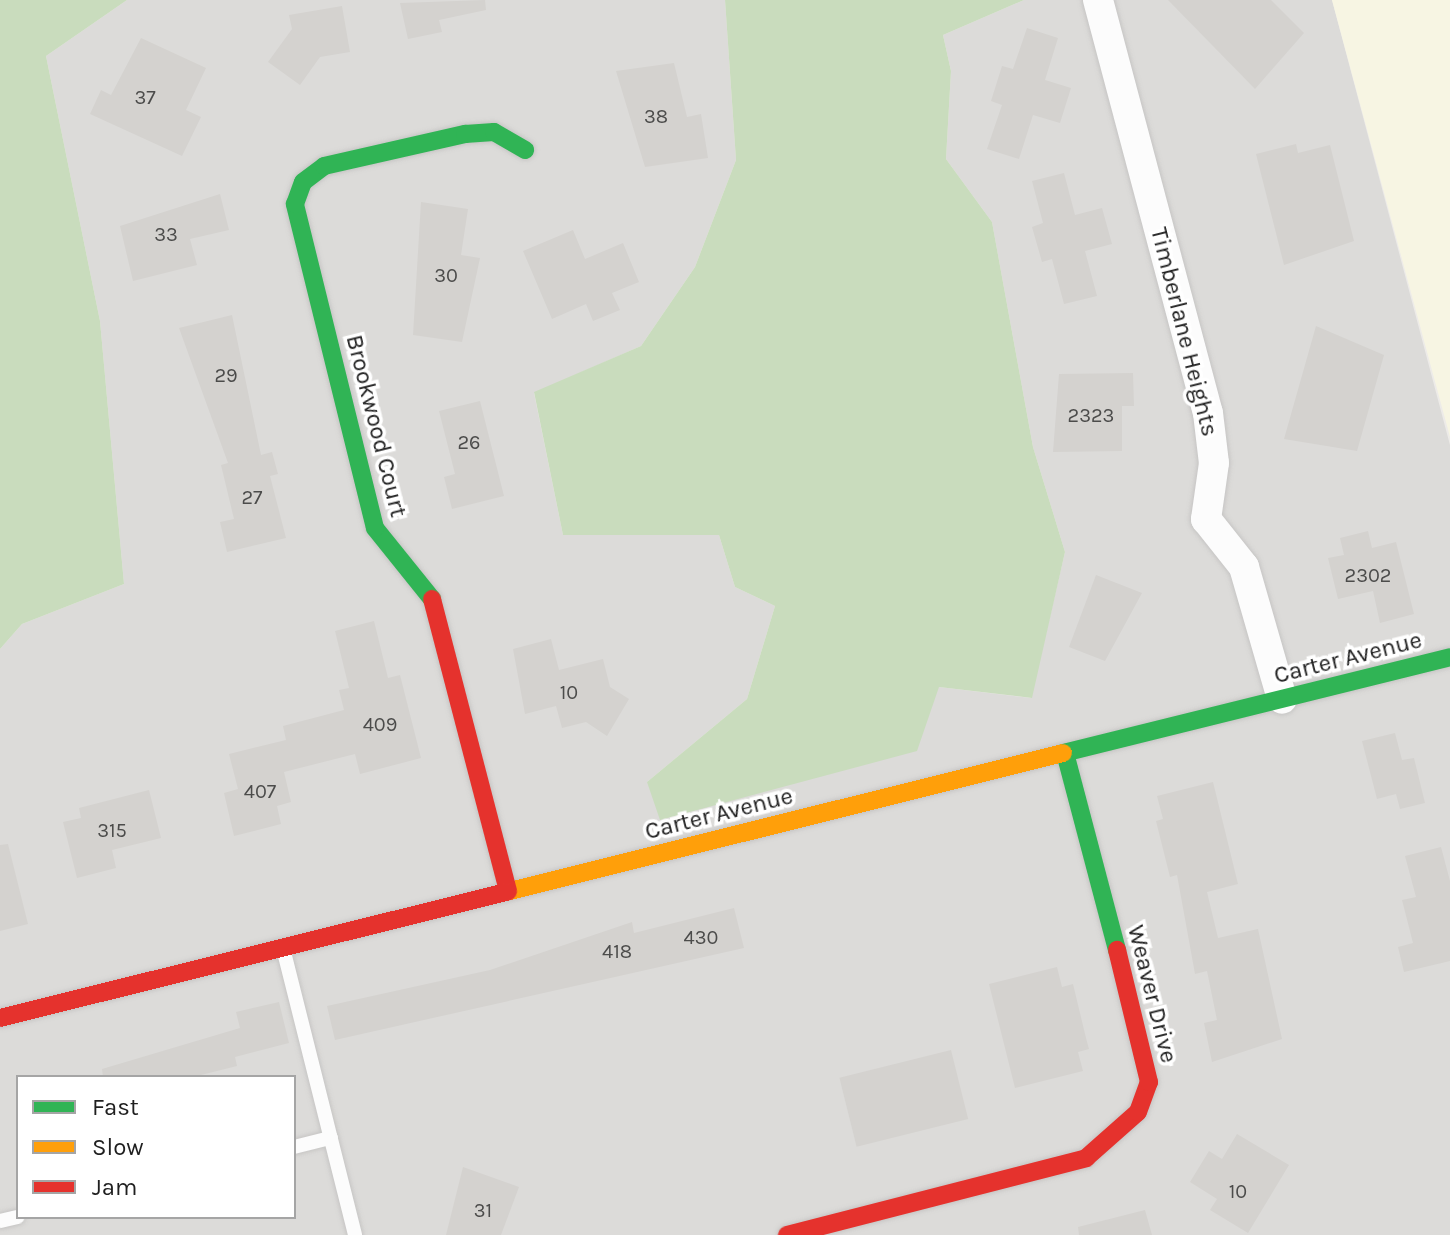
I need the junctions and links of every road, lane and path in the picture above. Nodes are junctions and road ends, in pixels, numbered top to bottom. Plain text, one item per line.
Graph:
1 (1098, 0) edge
2 (525, 150) dead end
3 (1450, 657) edge
4 (1282, 699) junction
5 (1065, 753) junction
6 (508, 891) junction
7 (283, 947) junction
8 (0, 1018) edge
9 (331, 1138) junction
10 (296, 1147) edge
11 (355, 1235) edge
12 (787, 1235) edge

1 - 4 street, Timberlane Heights
2 - 6 street, Brookwood Court
3 - 4 street, Carter Avenue
4 - 5 street, Carter Avenue
5 - 6 street, Carter Avenue
5 - 12 street, Weaver Drive
6 - 7 street, Carter Avenue
7 - 8 street, Carter Avenue
7 - 9 lane
9 - 10 lane
9 - 11 lane

